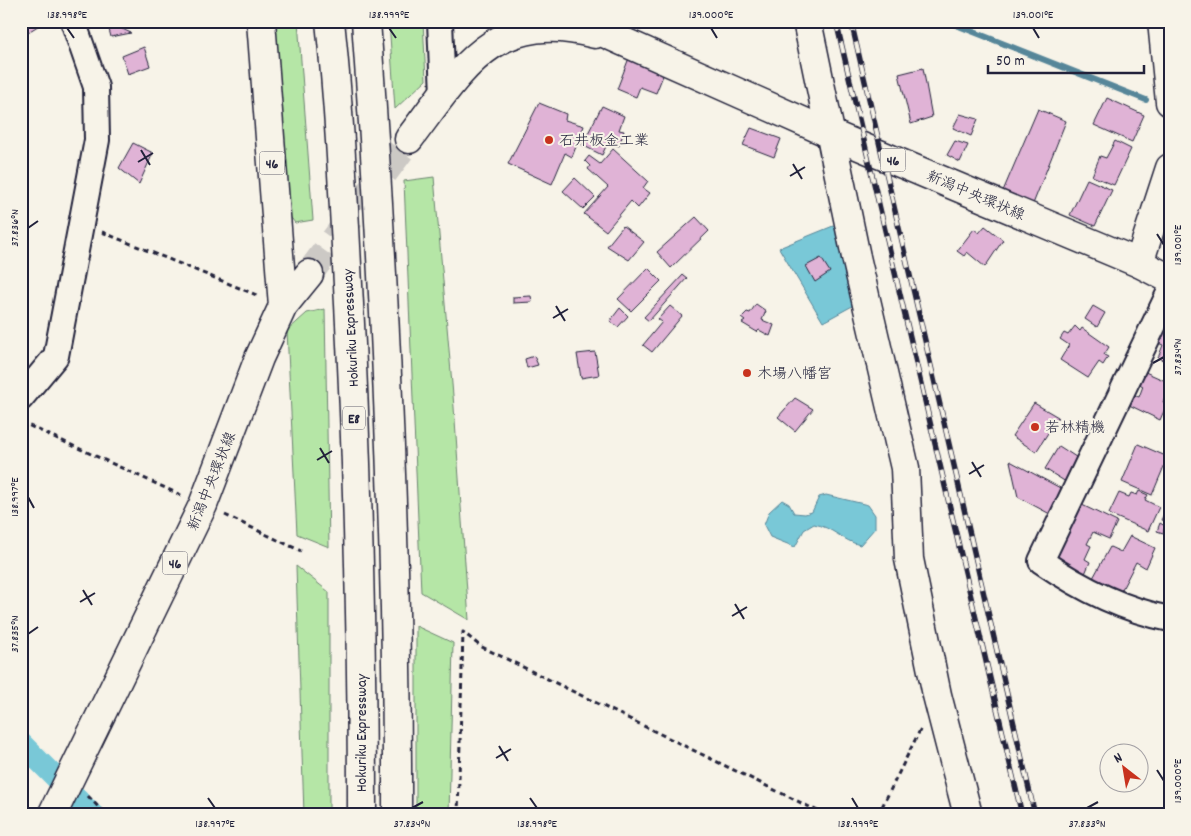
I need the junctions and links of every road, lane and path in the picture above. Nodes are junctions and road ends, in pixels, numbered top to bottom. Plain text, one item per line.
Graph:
1 (73, 21) edge
2 (261, 21) edge
3 (330, 21) edge
4 (366, 21) edge
5 (440, 21) edge
6 (577, 21) edge
7 (807, 21) edge
8 (1162, 21) edge
9 (616, 39) junction
10 (443, 95) junction
11 (1170, 102) edge
12 (831, 134) junction
13 (410, 140) tunnel mouth
14 (1170, 168) edge
15 (81, 224) junction
16 (1139, 263) junction
17 (309, 274) tunnel mouth
18 (1170, 279) edge
19 (1170, 291) edge
20 (283, 306) junction
21 (21, 398) edge
22 (21, 422) edge
23 (203, 505) junction
24 (301, 551) dead end
25 (1170, 619) edge
26 (937, 695) junction
27 (52, 815) edge
28 (362, 815) edge
29 (397, 815) edge
30 (458, 815) edge
31 (826, 815) edge
32 (878, 815) edge
33 (968, 815) edge

1 - 15 street
2 - 20 main road, 新潟中央環状線 / 46
3 - 28 main road, Hokuriku Expressway / E8
4 - 29 main road
5 - 10 street
6 - 9 main road, 新潟中央環状線 / 46
7 - 12 main road
8 - 11 main road
9 - 10 main road, 新潟中央環状線 / 46
9 - 12 main road, 新潟中央環状線 / 46
10 - 13 main road, 新潟中央環状線 / 46
12 - 16 main road, 新潟中央環状線 / 46
12 - 26 main road
14 - 16 main road
15 - 20 path
15 - 21 street
16 - 18 main road, 新潟中央環状線 / 46
17 - 20 main road, 新潟中央環状線 / 46
19 - 25 street
20 - 23 main road, 新潟中央環状線 / 46
22 - 23 path
23 - 24 path
23 - 27 main road, 新潟中央環状線 / 46
26 - 32 path
26 - 33 main road
30 - 31 path

